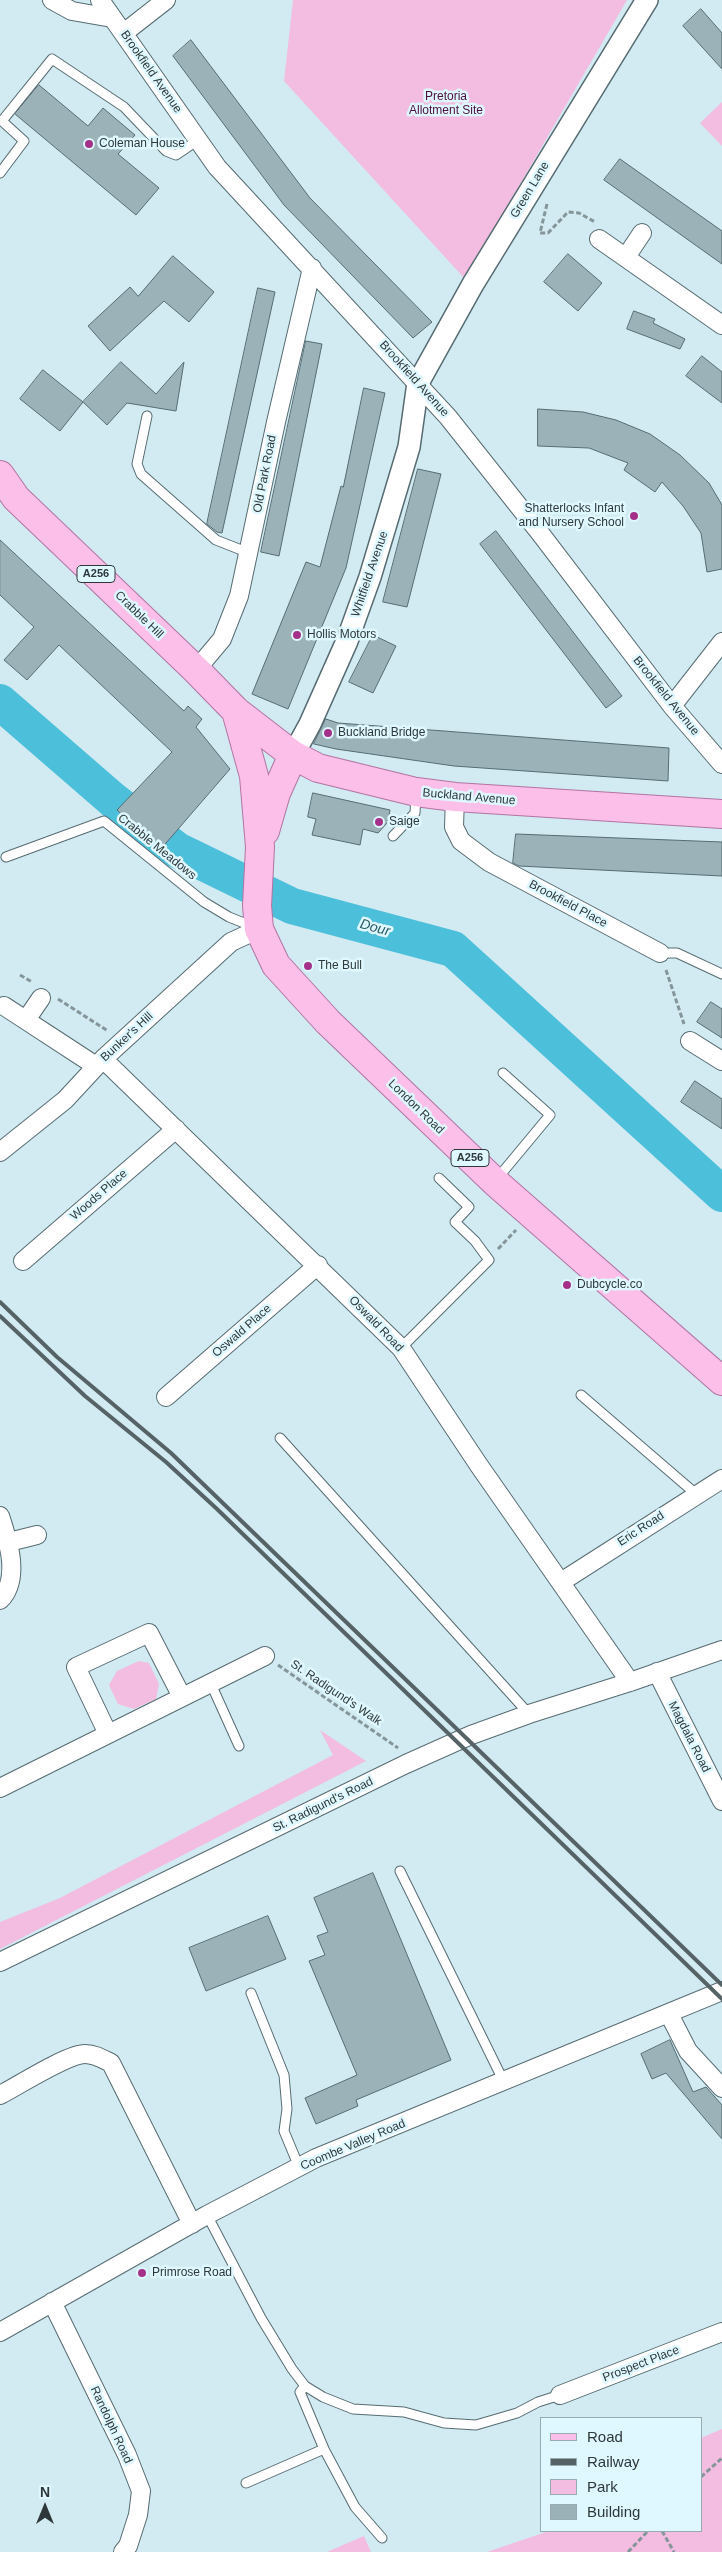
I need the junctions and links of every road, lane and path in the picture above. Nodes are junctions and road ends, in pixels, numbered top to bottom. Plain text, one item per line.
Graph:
1 (52, 0) edge
2 (100, 0) edge
3 (166, 0) edge
4 (647, 0) edge
5 (112, 18) junction
6 (125, 32) junction
7 (198, 140) junction
8 (0, 173) edge
9 (532, 185) junction
10 (642, 233) dead end
11 (599, 239) joint
12 (626, 257) junction
13 (312, 268) junction
14 (722, 325) edge
15 (418, 383) junction
16 (147, 416) dead end
17 (0, 475) edge
18 (250, 554) junction
19 (722, 642) edge
20 (196, 670) junction
21 (672, 706) junction
22 (236, 712) junction
23 (293, 755) junction
24 (722, 764) edge
25 (416, 792) junction
26 (456, 797) junction
27 (722, 814) edge
28 (393, 836) dead end
29 (260, 848) junction
30 (6, 857) dead end
31 (258, 918) junction
32 (660, 953) junction
33 (20, 974) dead end
34 (722, 974) edge
35 (45, 994) junction
36 (4, 1006) dead end
37 (26, 1020) junction
38 (690, 1040) joint
39 (123, 1041) junction
40 (722, 1061) edge
41 (100, 1063) junction
42 (503, 1073) dead end
43 (176, 1129) junction
44 (0, 1152) edge
45 (439, 1178) dead end
46 (494, 1182) junction
47 (529, 1214) junction
48 (489, 1260) junction
49 (23, 1262) dead end
50 (318, 1265) junction
51 (401, 1348) junction
52 (722, 1381) edge
53 (581, 1394) dead end
54 (166, 1397) dead end
55 (280, 1438) dead end
56 (722, 1479) edge
57 (696, 1494) junction
58 (0, 1516) edge
59 (37, 1536) dead end
60 (9, 1542) junction
61 (561, 1582) junction
62 (0, 1600) edge
63 (722, 1650) edge
64 (265, 1656) joint
65 (657, 1672) junction
66 (630, 1682) junction
67 (211, 1684) junction
68 (182, 1697) junction
69 (528, 1714) junction
70 (108, 1734) junction
71 (397, 1745) dead end
72 (240, 1746) dead end
73 (0, 1788) edge
74 (722, 1801) edge
75 (400, 1871) dead end
76 (0, 1962) edge
77 (722, 1991) edge
78 (251, 1993) dead end
79 (669, 2014) junction
80 (504, 2082) junction
81 (722, 2088) edge
82 (0, 2095) edge
83 (299, 2168) junction
84 (207, 2215) junction
85 (192, 2224) junction
86 (52, 2302) junction
87 (0, 2332) edge
88 (722, 2332) edge
89 (305, 2386) junction
90 (560, 2395) joint
91 (324, 2449) junction
92 (722, 2458) edge
93 (702, 2476) edge
94 (246, 2483) dead end
95 (647, 2532) edge
96 (663, 2532) edge
97 (382, 2538) dead end
98 (123, 2552) edge
99 (628, 2552) edge
100 (674, 2552) edge

1 - 5 street
2 - 5 street, Brookfield Avenue
3 - 6 street
4 - 9 street, Green Lane
5 - 6 street, Brookfield Avenue
6 - 7 street, Brookfield Avenue
7 - 8 lane
7 - 13 street, Brookfield Avenue
9 - 11 path
9 - 15 street, Green Lane
10 - 12 street
11 - 12 street
12 - 14 street
13 - 15 street, Brookfield Avenue
13 - 18 street, Old Park Road
15 - 21 street, Brookfield Avenue
15 - 23 street, Whitfield Avenue
16 - 18 lane
17 - 20 main road, Crabble Hill / A256
18 - 20 street, Old Park Road
19 - 21 street
20 - 22 main road, Crabble Hill / A256
21 - 24 street, Brookfield Avenue
22 - 23 main road, Buckland Avenue / A256
22 - 29 main road, London Road / A256
23 - 25 main road, Buckland Avenue / A256
23 - 29 main road, London Road / A256
25 - 26 main road, Buckland Avenue / A256
25 - 28 lane
26 - 27 main road, Buckland Avenue / A256
26 - 32 street, Brookfield Place
29 - 31 main road, London Road / A256
30 - 31 lane, Crabble Meadows
31 - 39 street, Bunker's Hill
31 - 46 main road, London Road / A256
32 - 34 lane, Brookfield Place
32 - 38 path
33 - 35 path
35 - 37 street
35 - 39 path
36 - 37 street, Oswald Road
37 - 41 street, Oswald Road
38 - 40 street
39 - 41 street, Bunker's Hill
41 - 43 street, Oswald Road
41 - 44 street, Bunker's Hill
42 - 46 lane
43 - 49 street, Woods Place
43 - 50 street, Oswald Road
45 - 48 lane
46 - 47 main road, London Road / A256
47 - 48 path
47 - 52 main road, London Road / A256
48 - 51 lane
50 - 51 street, Oswald Road
50 - 54 street, Oswald Place
51 - 61 street, Oswald Road
53 - 57 lane
55 - 69 lane
56 - 57 street, Eric Road
57 - 61 street, Eric Road
58 - 60 street
59 - 60 street
60 - 62 street
61 - 66 street, Oswald Road
63 - 65 street, St. Radigund's Road
64 - 67 street
64 - 71 path, St. Radigund's Walk
65 - 66 street, St. Radigund's Road
65 - 74 street, Magdala Road
66 - 69 street, St. Radigund's Road
67 - 68 street
67 - 72 lane
68 - 70 street
68 - 70 street
69 - 76 street, St. Radigund's Road
70 - 73 street
75 - 80 lane
77 - 79 street, Coombe Valley Road
78 - 83 lane
79 - 80 street, Coombe Valley Road
79 - 81 street
80 - 83 street, Coombe Valley Road
82 - 85 street
83 - 84 street, Coombe Valley Road
84 - 85 street, Coombe Valley Road
84 - 89 lane
85 - 86 street, Coombe Valley Road
86 - 87 street, Coombe Valley Road
86 - 98 street, Randolph Road
88 - 90 street, Prospect Place
89 - 90 lane
89 - 91 lane
91 - 94 lane
91 - 97 lane
92 - 93 path
95 - 99 path
96 - 100 path

